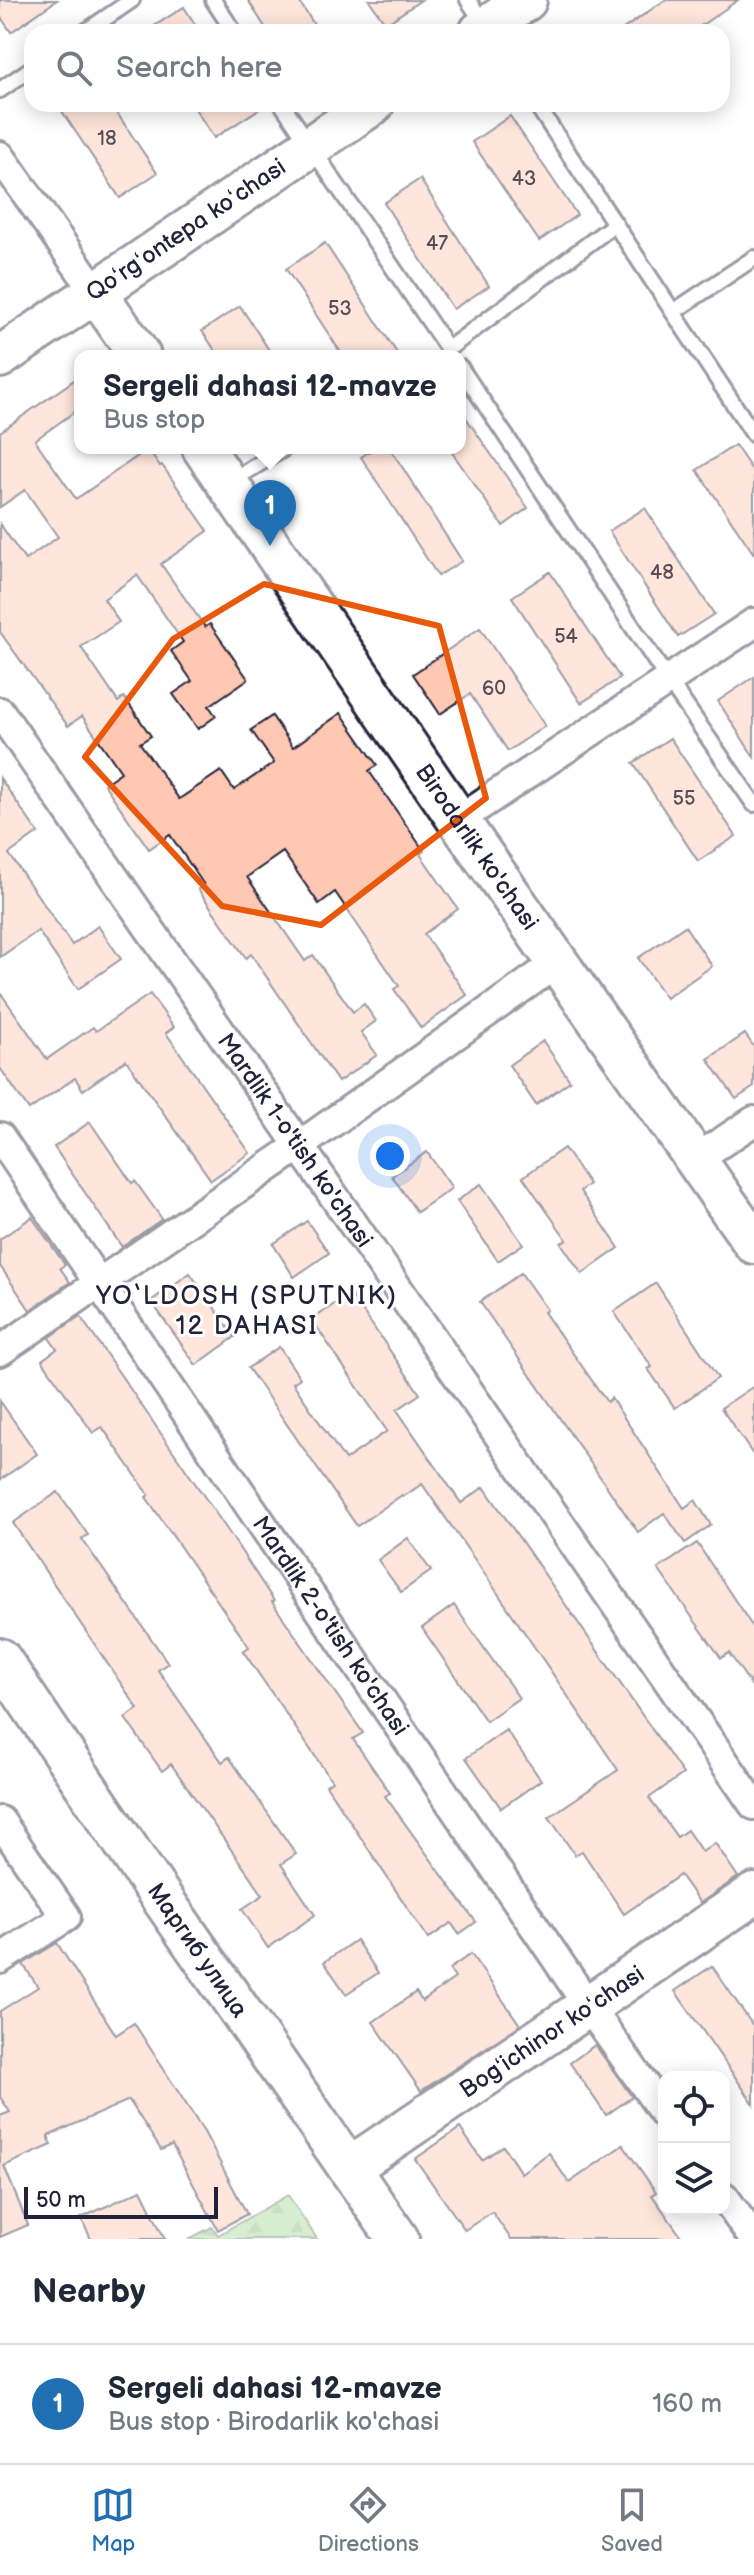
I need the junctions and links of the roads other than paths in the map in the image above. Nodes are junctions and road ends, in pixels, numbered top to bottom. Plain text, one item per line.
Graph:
1 (132, 0) edge
2 (213, 0) edge
3 (526, 0) edge
4 (481, 23) edge
5 (97, 24) edge
6 (229, 24) edge
7 (24, 74) edge
8 (0, 90) edge
9 (287, 112) edge
10 (361, 112) edge
11 (541, 112) edge
12 (310, 146) junction
13 (0, 156) edge
14 (615, 224) junction
15 (754, 258) edge
16 (95, 291) junction
17 (673, 312) junction
18 (136, 350) edge
19 (443, 350) edge
20 (451, 350) edge
21 (0, 357) edge
22 (466, 376) edge
23 (754, 435) edge
24 (207, 454) edge
25 (275, 454) edge
26 (227, 484) junction
27 (754, 623) edge
28 (668, 680) junction
29 (0, 712) edge
30 (754, 804) edge
31 (458, 820) junction
32 (558, 962) junction
33 (754, 1121) edge
34 (0, 1137) edge
35 (299, 1146) junction
36 (696, 1159) junction
37 (754, 1243) edge
38 (100, 1284) junction
39 (0, 1351) edge
40 (0, 1659) edge
41 (754, 1805) edge
42 (0, 1821) edge
43 (754, 1894) edge
44 (0, 1959) edge
45 (589, 2007) junction
46 (658, 2105) edge
47 (349, 2168) junction
48 (730, 2205) edge
49 (398, 2239) edge
50 (754, 2239) edge

1 - 5 lane
2 - 6 lane
3 - 4 street
7 - 8 lane
9 - 12 lane
10 - 12 street, Qoʻrgʻontepa koʻchasi
11 - 14 lane
12 - 16 street, Qoʻrgʻontepa koʻchasi
12 - 19 lane
13 - 16 street
14 - 17 lane
14 - 20 lane
15 - 17 lane
16 - 18 street
16 - 21 street, Qoʻrgʻontepa koʻchasi
17 - 23 lane
22 - 28 lane
24 - 26 street, Birodarlik ko'chasi
25 - 26 lane
26 - 31 street, Birodarlik ko'chasi
27 - 28 street
28 - 30 lane
28 - 31 street
29 - 35 street, Mardlik 1-o'tish ko'chasi
31 - 32 street, Birodarlik ko'chasi
32 - 35 street
32 - 36 street, Birodarlik ko'chasi
33 - 36 street
34 - 38 street, Mardlik 2-o'tish ko'chasi
35 - 38 street
35 - 41 street, Mardlik 1-o'tish ko'chasi
36 - 37 street, Birodarlik ko'chasi
38 - 39 street
38 - 45 street, Mardlik 2-o'tish ko'chasi
40 - 47 street, Маргиб улица
42 - 44 street
43 - 45 street, Bogʻichinor koʻchasi
45 - 46 street, Mardlik 2-o'tish ko'chasi
45 - 47 street, Bogʻichinor koʻchasi
47 - 49 street, Маргиб улица
48 - 50 street

